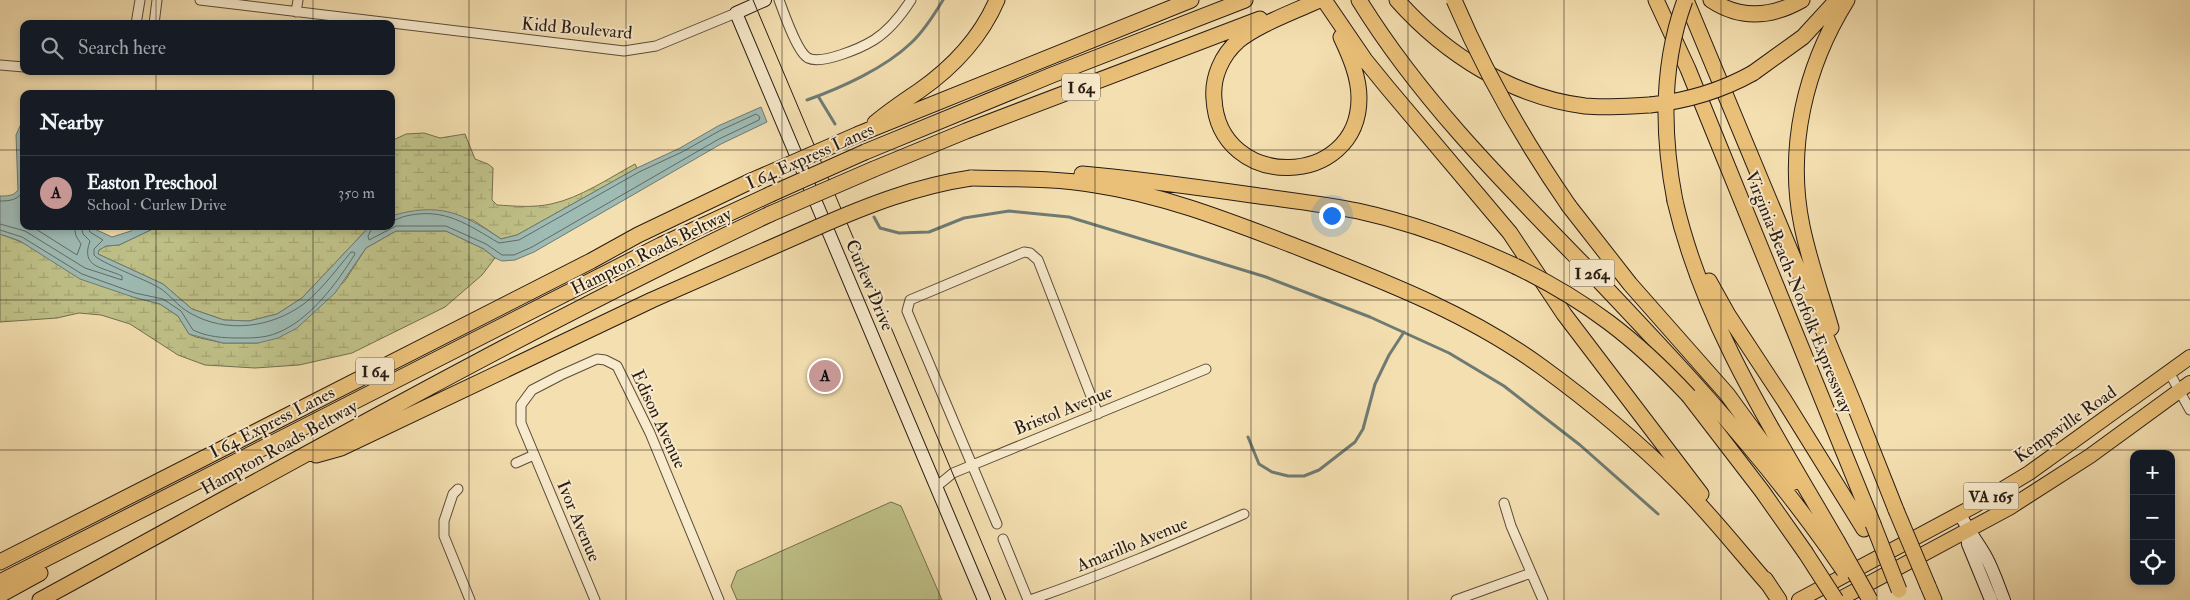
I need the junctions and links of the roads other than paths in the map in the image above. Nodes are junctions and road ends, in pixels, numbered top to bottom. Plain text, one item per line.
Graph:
1 (140, 0) edge
2 (157, 0) edge
3 (200, 0) edge
4 (298, 0) edge
5 (765, 0) edge
6 (778, 0) edge
7 (911, 0) edge
8 (997, 0) edge
9 (1191, 0) edge
10 (1245, 0) edge
11 (1310, 0) edge
12 (1322, 0) edge
13 (1359, 0) edge
14 (1397, 0) edge
15 (1454, 0) edge
16 (1656, 0) edge
17 (1686, 0) edge
18 (1711, 0) edge
19 (1802, 0) edge
20 (1837, 0) edge
21 (1847, 0) edge
22 (1290, 11) junction
23 (296, 12) junction
24 (736, 13) junction
25 (137, 20) edge
26 (154, 20) edge
27 (363, 20) edge
28 (395, 24) edge
29 (0, 65) edge
30 (20, 67) edge
31 (863, 132) junction
32 (971, 178) junction
33 (1681, 224) junction
34 (2190, 357) edge
35 (1206, 369) dead end
36 (2169, 372) junction
37 (2185, 387) edge
38 (1854, 404) junction
39 (2190, 410) edge
40 (1098, 414) junction
41 (534, 455) junction
42 (291, 462) junction
43 (516, 463) dead end
44 (970, 466) junction
45 (936, 487) junction
46 (458, 490) dead end
47 (163, 499) junction
48 (1504, 503) dead end
49 (1244, 514) dead end
50 (1960, 514) junction
51 (997, 524) dead end
52 (1868, 527) junction
53 (1967, 531) junction
54 (1003, 539) dead end
55 (1832, 543) junction
56 (0, 562) edge
57 (1532, 573) junction
58 (0, 582) edge
59 (1770, 586) junction
60 (0, 595) edge
61 (1901, 596) edge
62 (40, 600) edge
63 (470, 600) edge
64 (595, 600) edge
65 (719, 600) edge
66 (984, 600) edge
67 (1029, 600) edge
68 (1456, 600) edge
69 (1543, 600) edge
70 (1779, 600) edge
71 (1800, 600) edge
72 (1837, 600) edge
73 (1864, 600) edge
74 (1870, 600) edge
75 (1934, 600) edge
76 (1991, 600) edge
77 (2004, 600) edge

1 - 25 street
2 - 26 street
3 - 23 street, Kidd Boulevard
4 - 23 street
5 - 24 street
6 - 7 street
8 - 31 highway
9 - 31 highway, Hampton Roads Beltway / I 64
10 - 47 highway, I 64 Express Lanes, bridge
11 - 22 highway, Hampton Roads Beltway / I 64
12 - 22 highway
12 - 22 highway
12 - 59 highway
13 - 55 highway, I 264
14 - 20 highway, bridge
15 - 55 highway, bridge
16 - 52 highway, Virginia Beach-Norfolk Expressway
17 - 33 highway, bridge
17 - 38 highway
18 - 19 highway
21 - 38 highway
22 - 42 highway, Hampton Roads Beltway / I 64, bridge
23 - 27 street, Kidd Boulevard
24 - 28 street, Kidd Boulevard
24 - 45 street, Curlew Drive
29 - 30 street
31 - 56 highway, Hampton Roads Beltway / I 64, bridge
32 - 42 highway, bridge
32 - 59 highway
32 - 72 highway, bridge
33 - 52 highway
33 - 55 highway
34 - 36 main road, Kempsville Road / VA 165
35 - 40 street, Bristol Avenue
36 - 37 street
36 - 50 main road, Kempsville Road / VA 165
37 - 39 street
37 - 53 main road, VA 165
38 - 75 highway, bridge
40 - 44 street, Bristol Avenue
40 - 44 street, Curlew Drive
41 - 43 street
41 - 64 street, Ivor Avenue
41 - 65 street, Edison Avenue
42 - 62 highway, Hampton Roads Beltway / I 64
44 - 45 street, Bristol Avenue
44 - 51 street, Curlew Drive
45 - 66 street, Curlew Drive
46 - 63 street
47 - 58 highway, I 64 Express Lanes
47 - 60 highway, I 64 Express Lanes
48 - 57 street
49 - 67 street, Amarillo Avenue
50 - 53 street
50 - 71 main road, Kempsville Road / VA 165
52 - 61 highway, Virginia Beach-Norfolk Expressway, bridge
53 - 72 main road, VA 165
53 - 76 street
53 - 77 street
54 - 67 street
55 - 73 highway, bridge
55 - 74 highway, bridge
57 - 68 street
57 - 69 street
59 - 70 highway

